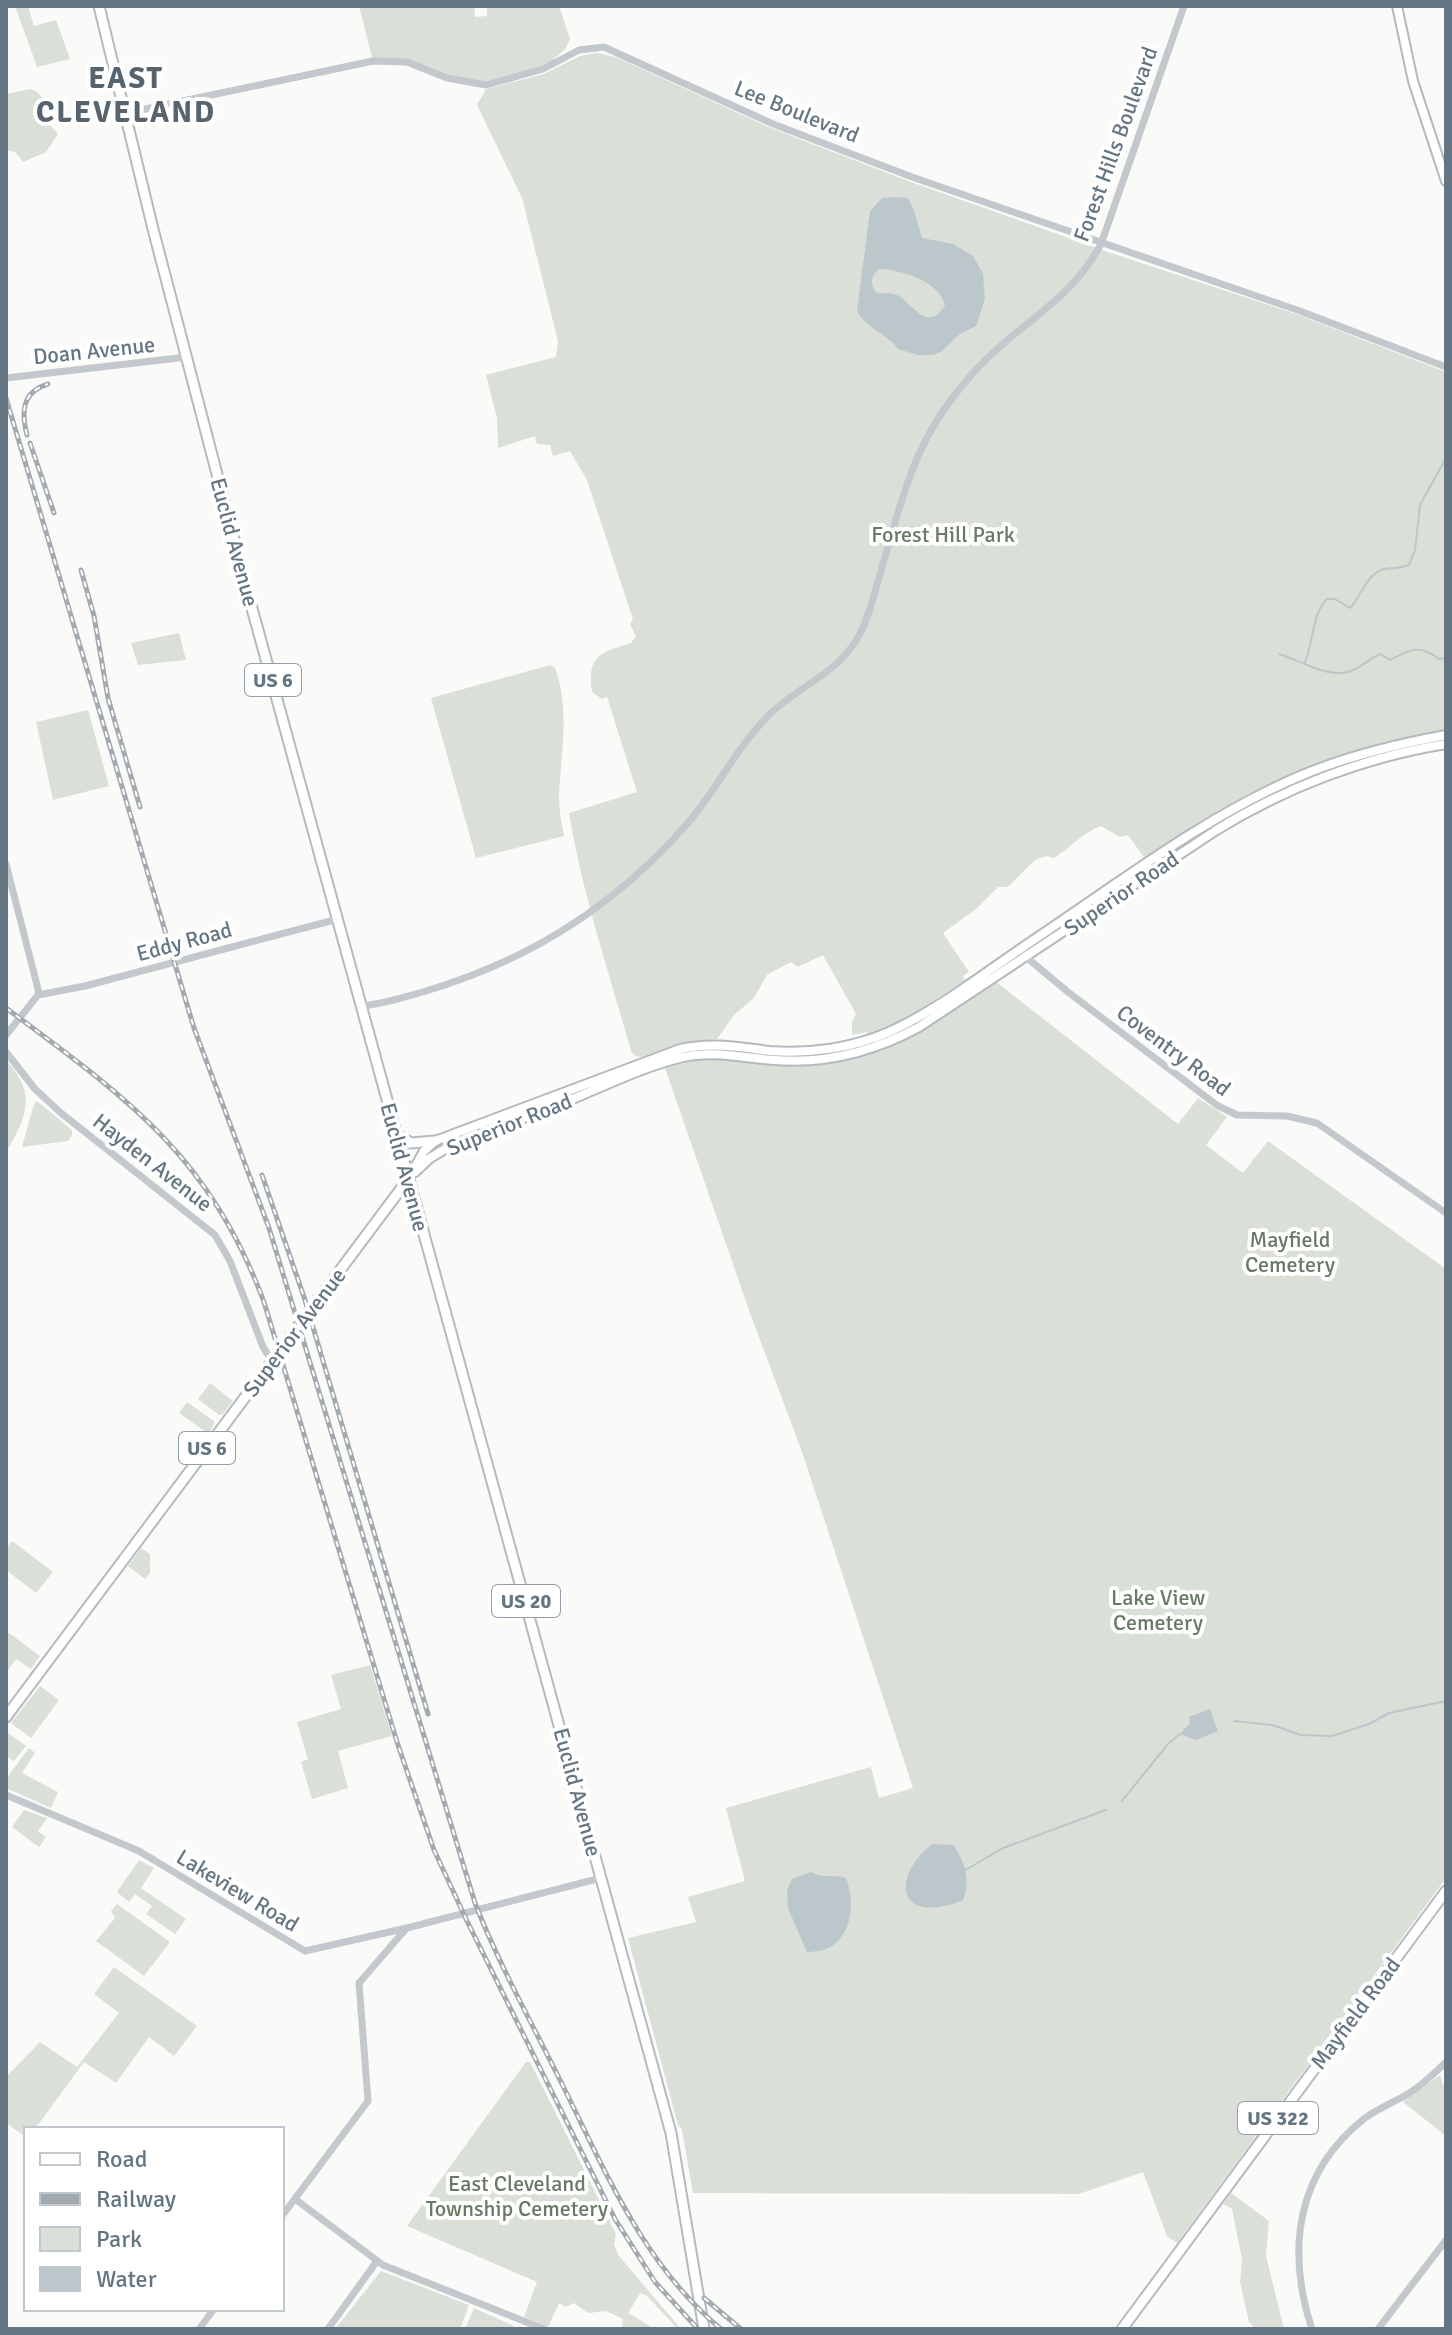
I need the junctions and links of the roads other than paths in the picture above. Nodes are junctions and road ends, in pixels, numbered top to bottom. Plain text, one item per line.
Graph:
1 (99, 6) edge
2 (1184, 6) edge
3 (1397, 6) edge
4 (126, 113) junction
5 (1446, 181) edge
6 (1101, 244) junction
7 (187, 357) junction
8 (1446, 367) edge
9 (6, 378) edge
10 (1446, 735) edge
11 (1446, 744) edge
12 (6, 864) edge
13 (338, 919) junction
14 (1023, 953) junction
15 (38, 995) junction
16 (362, 1006) junction
17 (6, 1035) edge
18 (813, 1050) junction
19 (6, 1052) edge
20 (768, 1055) junction
21 (813, 1060) junction
22 (397, 1135) junction
23 (435, 1141) junction
24 (409, 1178) junction
25 (1446, 1213) edge
26 (272, 1361) junction
27 (6, 1717) edge
28 (6, 1795) edge
29 (601, 1878) junction
30 (1446, 1891) edge
31 (407, 1928) junction
32 (1446, 2062) edge
33 (295, 2199) junction
34 (284, 2213) edge
35 (1446, 2240) edge
36 (377, 2261) junction
37 (212, 2311) edge
38 (199, 2329) edge
39 (328, 2329) edge
40 (544, 2329) edge
41 (704, 2329) edge
42 (1122, 2329) edge
43 (1312, 2329) edge
44 (1378, 2329) edge

1 - 4 main road, Euclid Avenue / US 6
2 - 6 street, Forest Hills Boulevard
3 - 5 main road
4 - 6 street, Lee Boulevard
4 - 7 main road, Euclid Avenue / US 6
6 - 8 street, Lee Boulevard
6 - 16 street, Forest Hills Boulevard
7 - 9 street, Doan Avenue
7 - 13 main road, Euclid Avenue / US 6
10 - 14 main road, Superior Road
11 - 14 main road, Superior Road
12 - 15 street
13 - 15 street, Eddy Road
13 - 16 main road, Euclid Avenue / US 6
14 - 18 main road, Superior Road
14 - 21 main road, Superior Road
14 - 25 street, Coventry Road
15 - 17 street
16 - 22 main road, Euclid Avenue / US 6
18 - 20 main road, Superior Road
18 - 21 street
19 - 26 street, Hayden Avenue
20 - 21 main road, Superior Road
20 - 23 main road, Superior Road
20 - 24 main road, Superior Road
22 - 23 main road
22 - 24 main road, Euclid Avenue / US 6
23 - 24 main road, Superior Road
24 - 26 main road, Superior Avenue / US 6
24 - 29 main road, Euclid Avenue / US 20
26 - 27 main road, Superior Avenue / US 6
28 - 31 street, Lakeview Road
29 - 31 street, Lakeview Road
29 - 41 main road, Euclid Avenue / US 20
30 - 42 main road, Mayfield Road / US 322
31 - 33 street
32 - 43 street
33 - 34 street
33 - 36 street
35 - 44 street
36 - 39 street
36 - 40 street
37 - 38 street

